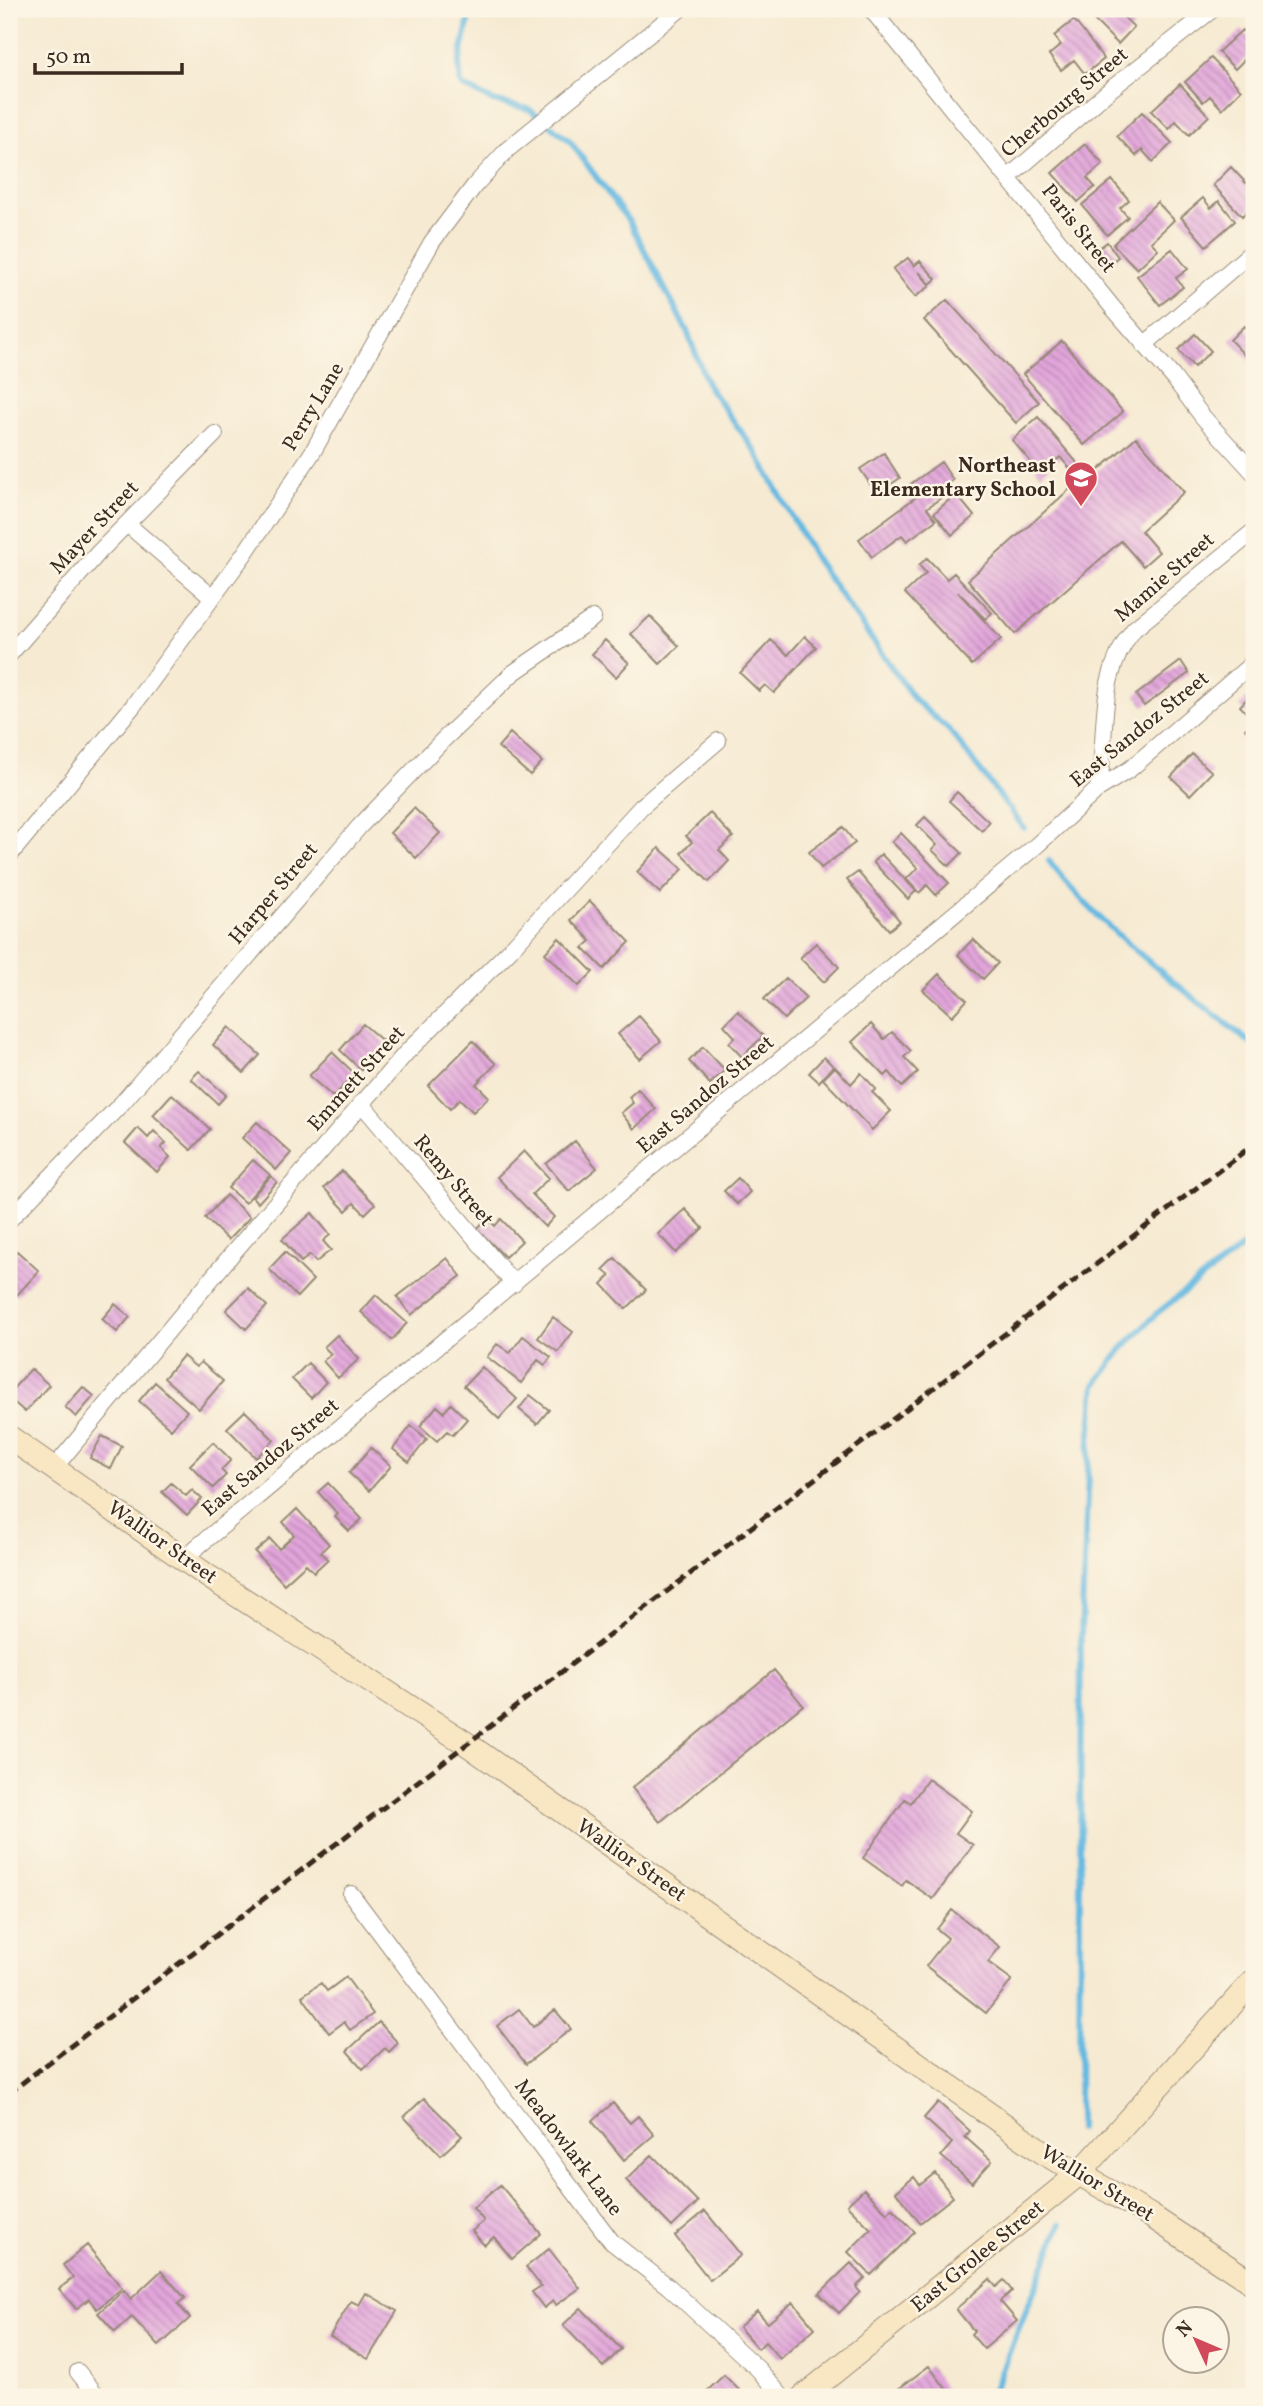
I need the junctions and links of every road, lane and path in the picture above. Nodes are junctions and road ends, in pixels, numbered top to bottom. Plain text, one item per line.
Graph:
1 (680, 9) edge
2 (1213, 9) edge
3 (875, 10) edge
4 (1009, 177) junction
5 (1254, 250) edge
6 (1144, 345) junction
7 (215, 433) dead end
8 (1254, 473) edge
9 (127, 524) junction
10 (1254, 531) edge
11 (211, 596) junction
12 (593, 618) dead end
13 (9, 655) edge
14 (1254, 662) edge
15 (718, 741) dead end
16 (1098, 789) junction
17 (9, 856) edge
18 (361, 1103) junction
19 (9, 1220) edge
20 (514, 1284) junction
21 (9, 1437) edge
22 (54, 1468) junction
23 (184, 1558) junction
24 (351, 1894) dead end
25 (1254, 1980) edge
26 (1080, 2173) junction
27 (1254, 2284) edge
28 (78, 2372) dead end
29 (98, 2397) edge
30 (782, 2397) edge
31 (803, 2397) edge

1 - 11 street, Perry Lane
2 - 4 street, Cherbourg Street
3 - 4 street, Paris Street
4 - 6 street, Paris Street
5 - 6 street
6 - 8 street, Paris Street
7 - 9 street, Mayer Street
9 - 11 street
9 - 13 street, Mayer Street
10 - 16 street, Mamie Street
11 - 17 street, Perry Lane
12 - 19 street, Harper Street
14 - 16 street, East Sandoz Street
15 - 18 street, Emmett Street
16 - 20 street, East Sandoz Street
18 - 20 street, Remy Street
18 - 22 street, Emmett Street
20 - 23 street, East Sandoz Street
21 - 22 street, Wallior Street
22 - 23 street, Wallior Street
23 - 26 street, Wallior Street
24 - 30 street, Meadowlark Lane
25 - 26 street, East Grolee Street
26 - 27 street, Wallior Street
26 - 31 street, East Grolee Street
28 - 29 street

